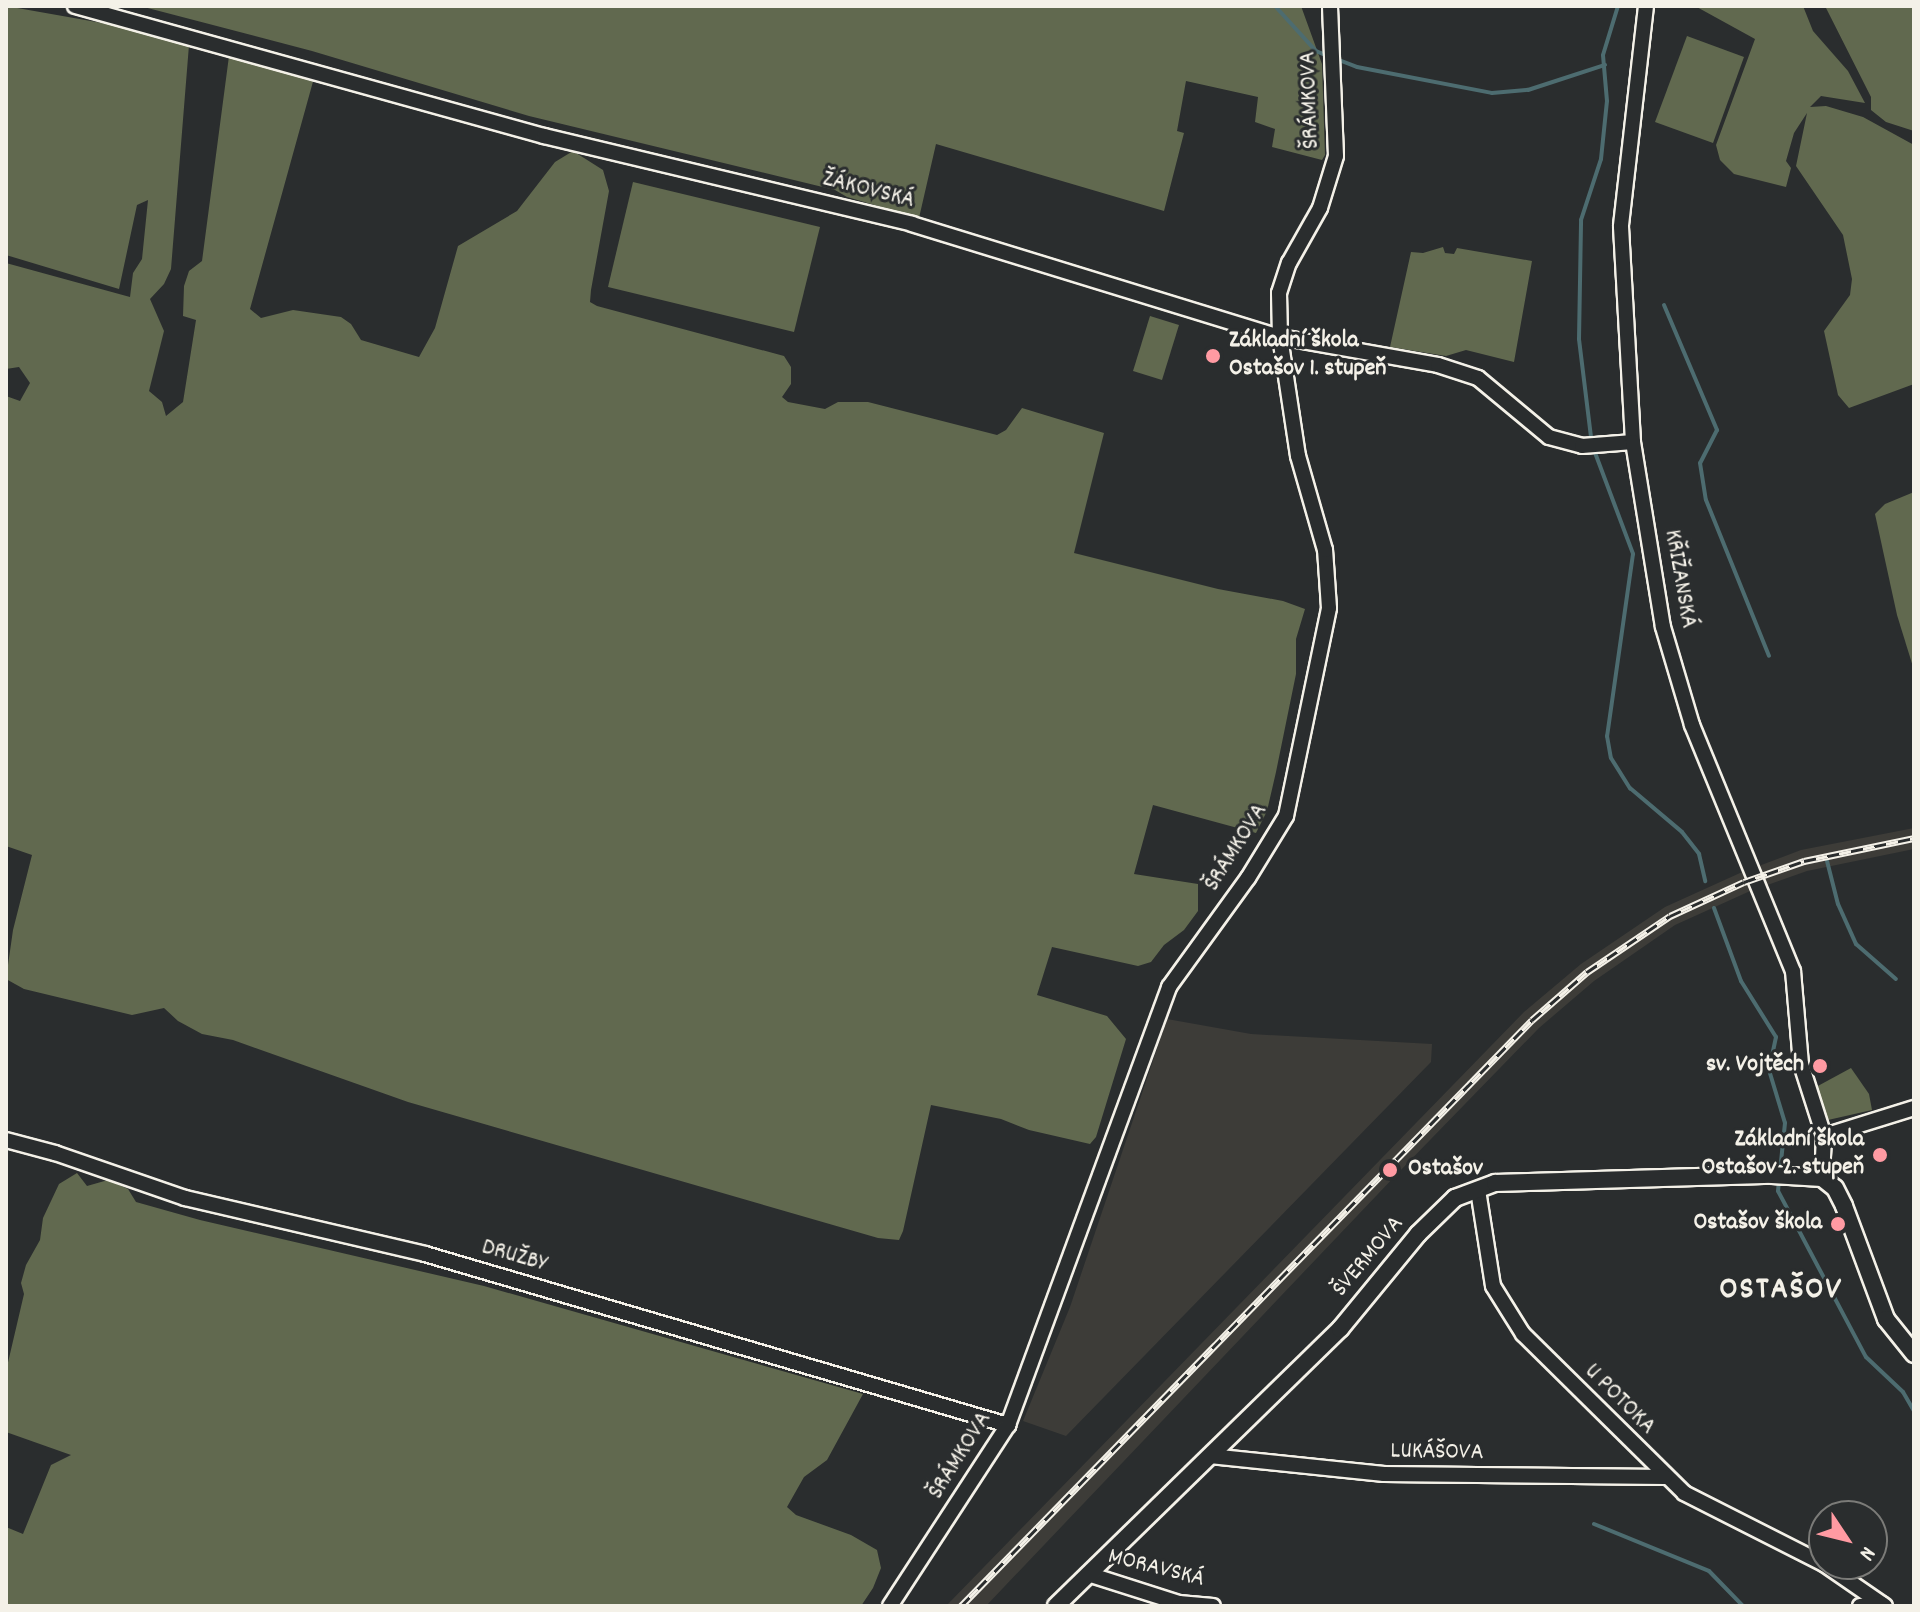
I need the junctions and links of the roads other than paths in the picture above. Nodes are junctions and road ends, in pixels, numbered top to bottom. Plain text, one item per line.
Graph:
1 (75, 6) edge
2 (1330, 6) edge
3 (1646, 6) edge
4 (1280, 337) junction
5 (1633, 442) junction
6 (1914, 1108) edge
7 (1824, 1136) junction
8 (6, 1140) edge
9 (1822, 1178) junction
10 (1478, 1190) junction
11 (1913, 1351) edge
12 (1008, 1425) junction
13 (1210, 1456) junction
14 (1665, 1477) junction
15 (1808, 1556) edge
16 (1088, 1574) junction
17 (1847, 1580) edge
18 (1883, 1605) edge
19 (890, 1606) edge
20 (1056, 1606) edge
21 (1213, 1606) edge
22 (1860, 1606) edge

1 - 4 street, ŽÁKOVSKÁ
2 - 4 street, ŠRÁMKOVA
3 - 5 street, KŘIŽANSKÁ
4 - 5 street, ŽÁKOVSKÁ
4 - 12 street, ŠRÁMKOVA
5 - 7 street, KŘIŽANSKÁ
6 - 7 street
7 - 9 street, KŘIŽANSKÁ
8 - 12 street, DRUŽBY
9 - 10 street, ŠVERMOVA
9 - 11 street
10 - 13 street, ŠVERMOVA
10 - 14 street, U POTOKA
12 - 19 street, ŠRÁMKOVA
13 - 14 street, LUKÁŠOVA
13 - 16 street, ŠVERMOVA
14 - 15 street, U POTOKA
16 - 20 street, ŠVERMOVA
16 - 21 street, MORAVSKÁ
17 - 18 street, U POTOKA
18 - 22 street

